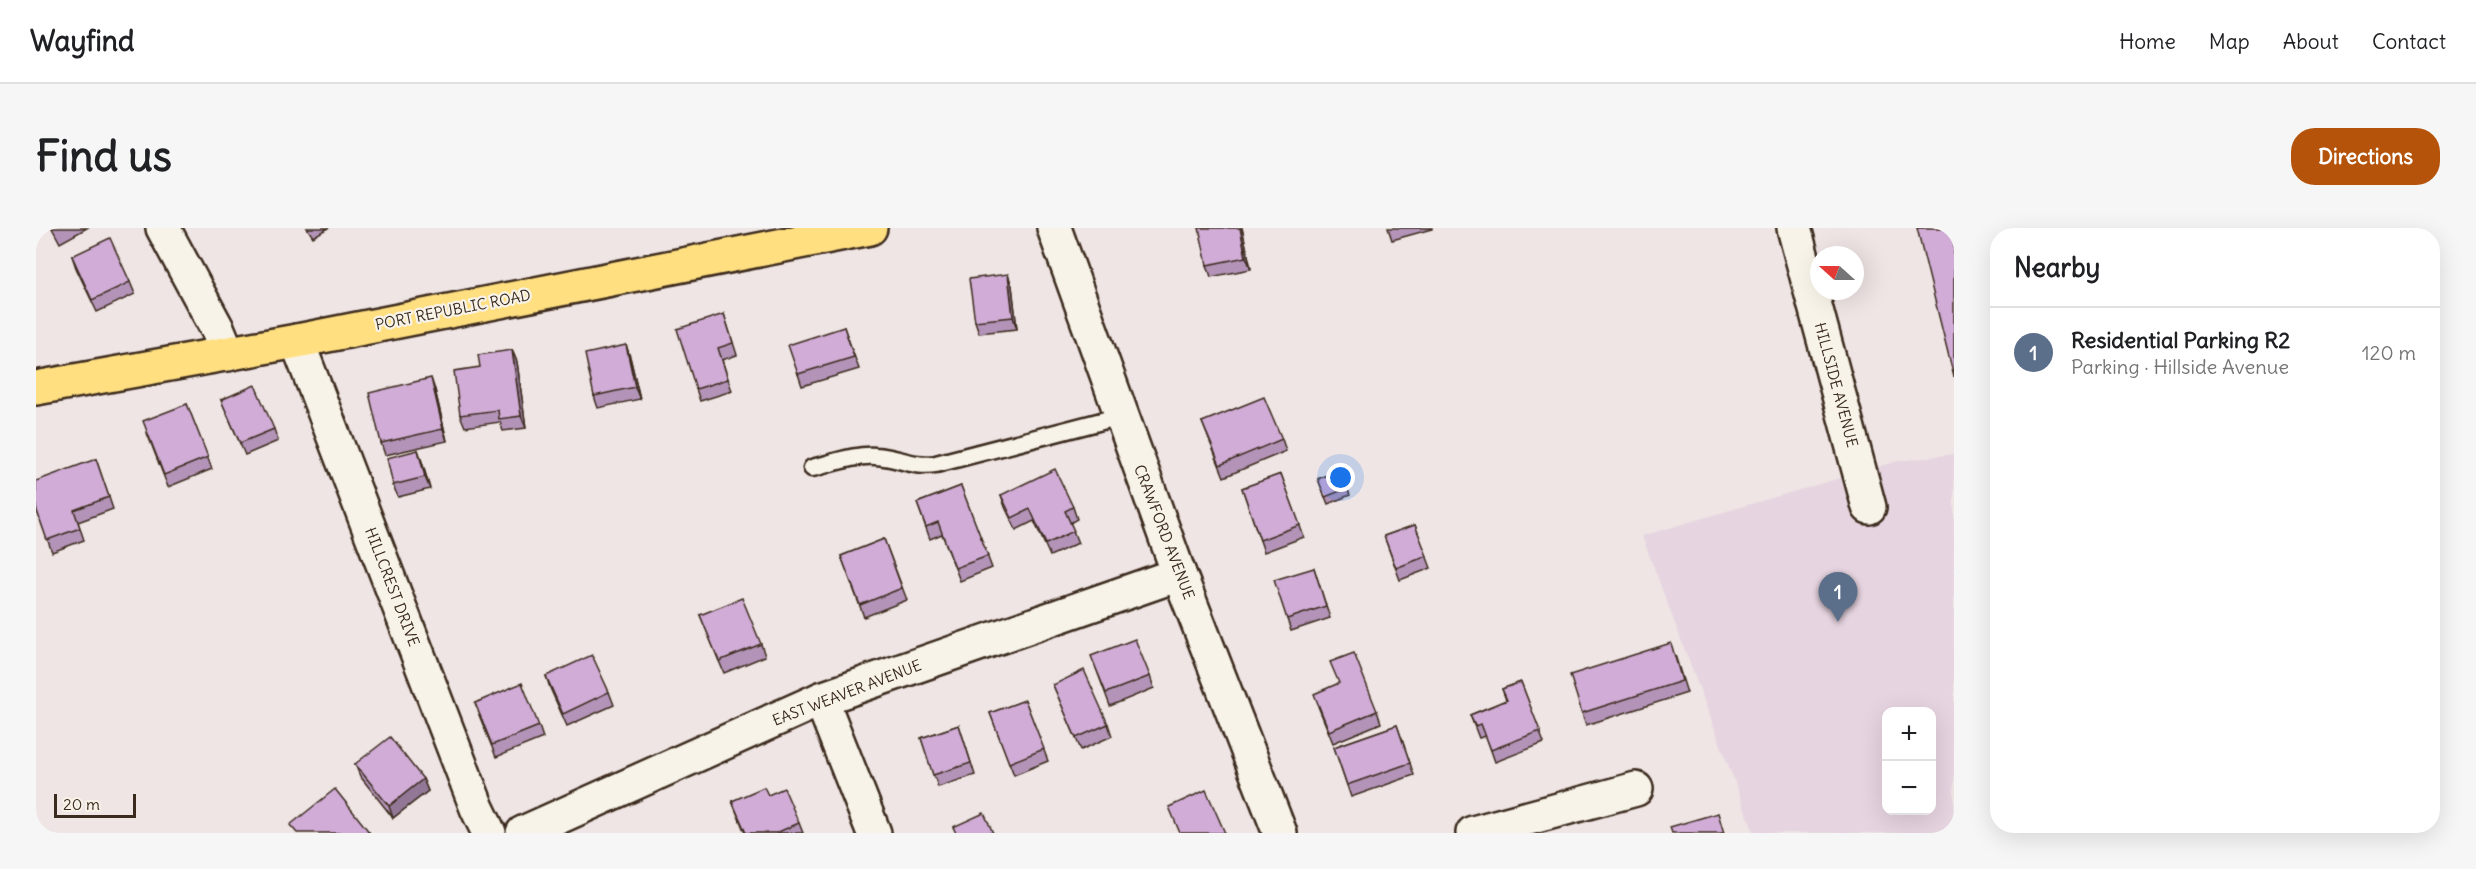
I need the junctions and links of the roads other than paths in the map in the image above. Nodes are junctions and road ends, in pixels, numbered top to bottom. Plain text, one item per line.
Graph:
1 (164, 228) edge
2 (870, 228) edge
3 (1054, 228) edge
4 (1794, 228) edge
5 (297, 341) junction
6 (228, 354) junction
7 (36, 388) edge
8 (1120, 416) junction
9 (812, 468) dead end
10 (1869, 507) dead end
11 (1179, 574) junction
12 (821, 699) junction
13 (1636, 789) dead end
14 (489, 833) edge
15 (523, 833) edge
16 (874, 833) edge
17 (1280, 833) edge
18 (1473, 833) edge

1 - 6 street
2 - 5 main road, PORT REPUBLIC ROAD
3 - 8 street, CRAWFORD AVENUE
4 - 10 street, HILLSIDE AVENUE
5 - 6 main road, PORT REPUBLIC ROAD
5 - 14 street, HILLCREST DRIVE
6 - 7 main road, PORT REPUBLIC ROAD
8 - 9 lane
8 - 11 street, CRAWFORD AVENUE
11 - 12 street, EAST WEAVER AVENUE
11 - 17 street, CRAWFORD AVENUE
12 - 15 street, EAST WEAVER AVENUE
12 - 16 street
13 - 18 street

